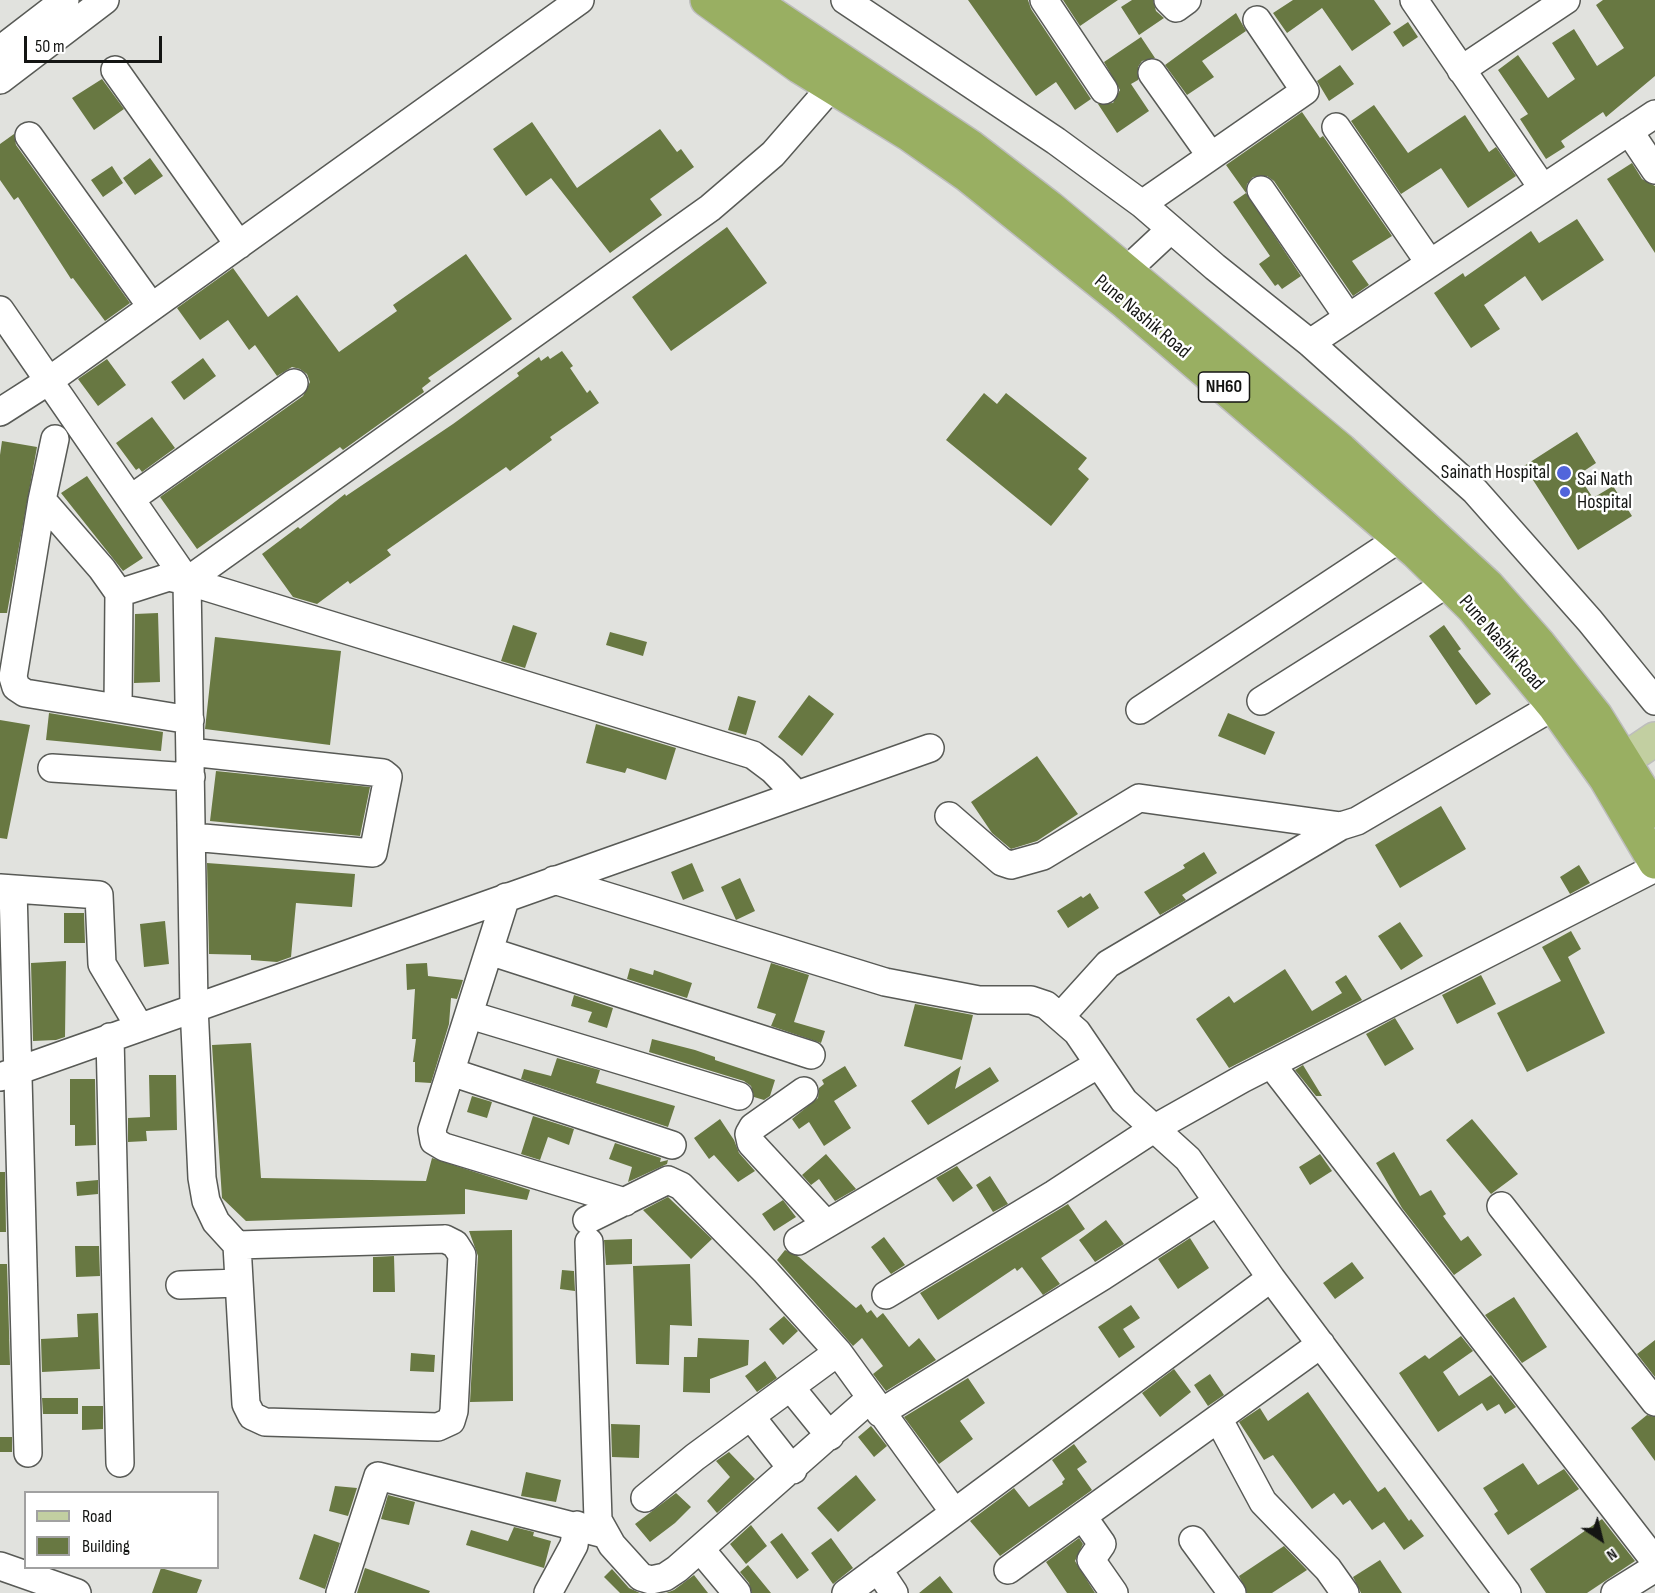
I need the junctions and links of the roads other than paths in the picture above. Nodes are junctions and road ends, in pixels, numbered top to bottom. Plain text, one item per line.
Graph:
1 (64, 0) edge
2 (105, 0) edge
3 (580, 0) edge
4 (707, 0) edge
5 (751, 0) edge
6 (845, 0) edge
7 (1044, 0) edge
8 (1168, 0) edge
9 (1187, 0) edge
10 (1414, 0) edge
11 (1566, 0) edge
12 (1257, 20) dead end
13 (0, 50) edge
14 (115, 70) dead end
15 (1461, 70) junction
16 (1152, 73) dead end
17 (0, 80) edge
18 (832, 86) junction
19 (1104, 90) dead end
20 (1655, 114) edge
21 (1336, 127) dead end
22 (1629, 131) junction
23 (29, 136) dead end
24 (1211, 156) junction
25 (1655, 170) edge
26 (1542, 188) junction
27 (1261, 190) dead end
28 (1142, 204) junction
29 (1172, 229) junction
30 (239, 245) junction
31 (1429, 262) junction
32 (1126, 271) junction
33 (151, 306) junction
34 (0, 310) edge
35 (1348, 317) junction
36 (1310, 343) junction
37 (50, 380) junction
38 (294, 383) dead end
39 (0, 412) edge
40 (56, 439) dead end
41 (132, 498) junction
42 (42, 500) junction
43 (1400, 538) junction
44 (187, 581) junction
45 (1448, 582) junction
46 (119, 593) junction
47 (1261, 701) dead end
48 (1655, 701) edge
49 (1554, 706) junction
50 (118, 708) junction
51 (1140, 710) dead end
52 (190, 720) junction
53 (1655, 739) edge
54 (930, 748) dead end
55 (1624, 759) junction
56 (191, 765) junction
57 (52, 768) dead end
58 (796, 794) junction
59 (1655, 811) edge
60 (949, 816) dead end
61 (1341, 826) junction
62 (192, 837) junction
63 (1655, 862) edge
64 (1655, 868) edge
65 (554, 880) junction
66 (6, 889) edge
67 (506, 897) junction
68 (489, 951) junction
69 (194, 1006) junction
70 (470, 1015) junction
71 (1061, 1016) junction
72 (139, 1026) junction
73 (110, 1037) junction
74 (812, 1055) dead end
75 (1271, 1064) junction
76 (1097, 1065) junction
77 (451, 1072) junction
78 (8, 1074) edge
79 (804, 1091) dead end
80 (739, 1096) dead end
81 (1155, 1128) junction
82 (672, 1145) dead end
83 (625, 1202) junction
84 (1216, 1202) junction
85 (1500, 1206) dead end
86 (826, 1224) junction
87 (798, 1241) dead end
88 (237, 1245) junction
89 (1271, 1278) junction
90 (239, 1283) junction
91 (180, 1285) dead end
92 (886, 1295) dead end
93 (1321, 1344) junction
94 (838, 1352) junction
95 (791, 1388) junction
96 (1655, 1402) edge
97 (876, 1406) junction
98 (752, 1418) junction
99 (1219, 1420) junction
100 (830, 1436) junction
101 (28, 1453) dead end
102 (120, 1463) dead end
103 (793, 1470) junction
104 (645, 1498) dead end
105 (954, 1512) junction
106 (1083, 1517) junction
107 (577, 1525) junction
108 (604, 1534) junction
109 (1193, 1540) dead end
110 (701, 1550) junction
111 (1655, 1561) edge
112 (0, 1566) edge
113 (1655, 1568) edge
114 (878, 1569) junction
115 (1008, 1570) dead end
116 (77, 1593) edge
117 (340, 1593) edge
118 (548, 1593) edge
119 (737, 1593) edge
120 (846, 1593) edge
121 (894, 1593) edge
122 (1114, 1593) edge
123 (1232, 1593) edge
124 (1345, 1593) edge
125 (1508, 1593) edge
126 (1615, 1593) edge

1 - 13 street
2 - 17 street
3 - 30 street
4 - 18 highway, Pune Nashik Road / NH60
5 - 32 highway, Pune Nashik Road / NH60
6 - 28 street
7 - 19 street
8 - 9 street
10 - 15 street
11 - 15 street
12 - 24 street
14 - 30 street
15 - 26 street
16 - 24 street
18 - 43 highway, Pune Nashik Road / NH60
18 - 44 street
20 - 22 street
21 - 31 street
22 - 25 street
22 - 26 street
23 - 33 street
24 - 28 street
26 - 31 street
27 - 35 street
28 - 29 street
29 - 32 street
29 - 36 street
30 - 33 street
31 - 35 street
32 - 55 highway, Pune Nashik Road / NH60
33 - 37 street
34 - 37 street
35 - 36 street
36 - 48 street
37 - 39 street
37 - 41 street
38 - 41 street
40 - 42 street
41 - 44 street
42 - 46 street
42 - 50 street
43 - 45 highway, Pune Nashik Road / NH60
43 - 51 street
44 - 46 street
44 - 52 street
44 - 58 street
45 - 47 street
45 - 49 highway, Pune Nashik Road / NH60
46 - 50 street
49 - 61 street
49 - 63 highway, Pune Nashik Road / NH60
50 - 52 street
52 - 56 street
53 - 55 main road
54 - 58 street
55 - 59 highway, Pune Nashik Road / NH60
56 - 57 street
56 - 62 street
56 - 62 street
58 - 65 street
60 - 61 street
61 - 71 street
62 - 69 street
64 - 75 street
65 - 67 street
65 - 71 street
66 - 72 street
66 - 78 street
67 - 68 street
67 - 69 street
68 - 70 street
68 - 74 street
69 - 72 street
69 - 88 street
70 - 77 street
70 - 80 street
71 - 76 street
72 - 73 street
73 - 78 street
73 - 102 street
75 - 81 street
75 - 111 street
76 - 81 street
76 - 86 street
77 - 82 street
77 - 83 street
78 - 101 street
79 - 86 street
81 - 84 street
81 - 92 street
83 - 94 street
83 - 108 street
84 - 89 street
84 - 97 street
85 - 96 street
86 - 87 street
88 - 90 street
88 - 90 street
89 - 93 street
89 - 105 street
90 - 91 street
93 - 99 street
93 - 125 street
94 - 95 street
94 - 97 street
95 - 98 street
95 - 100 street
97 - 100 street
97 - 105 street
98 - 103 street
98 - 104 street
99 - 106 street
99 - 124 street
100 - 103 street
103 - 110 street
105 - 114 street
106 - 115 street
106 - 122 street
107 - 108 street
107 - 117 street
107 - 118 street
108 - 110 street
109 - 123 street
110 - 119 street
112 - 116 street
113 - 126 street
114 - 120 street
114 - 121 street

